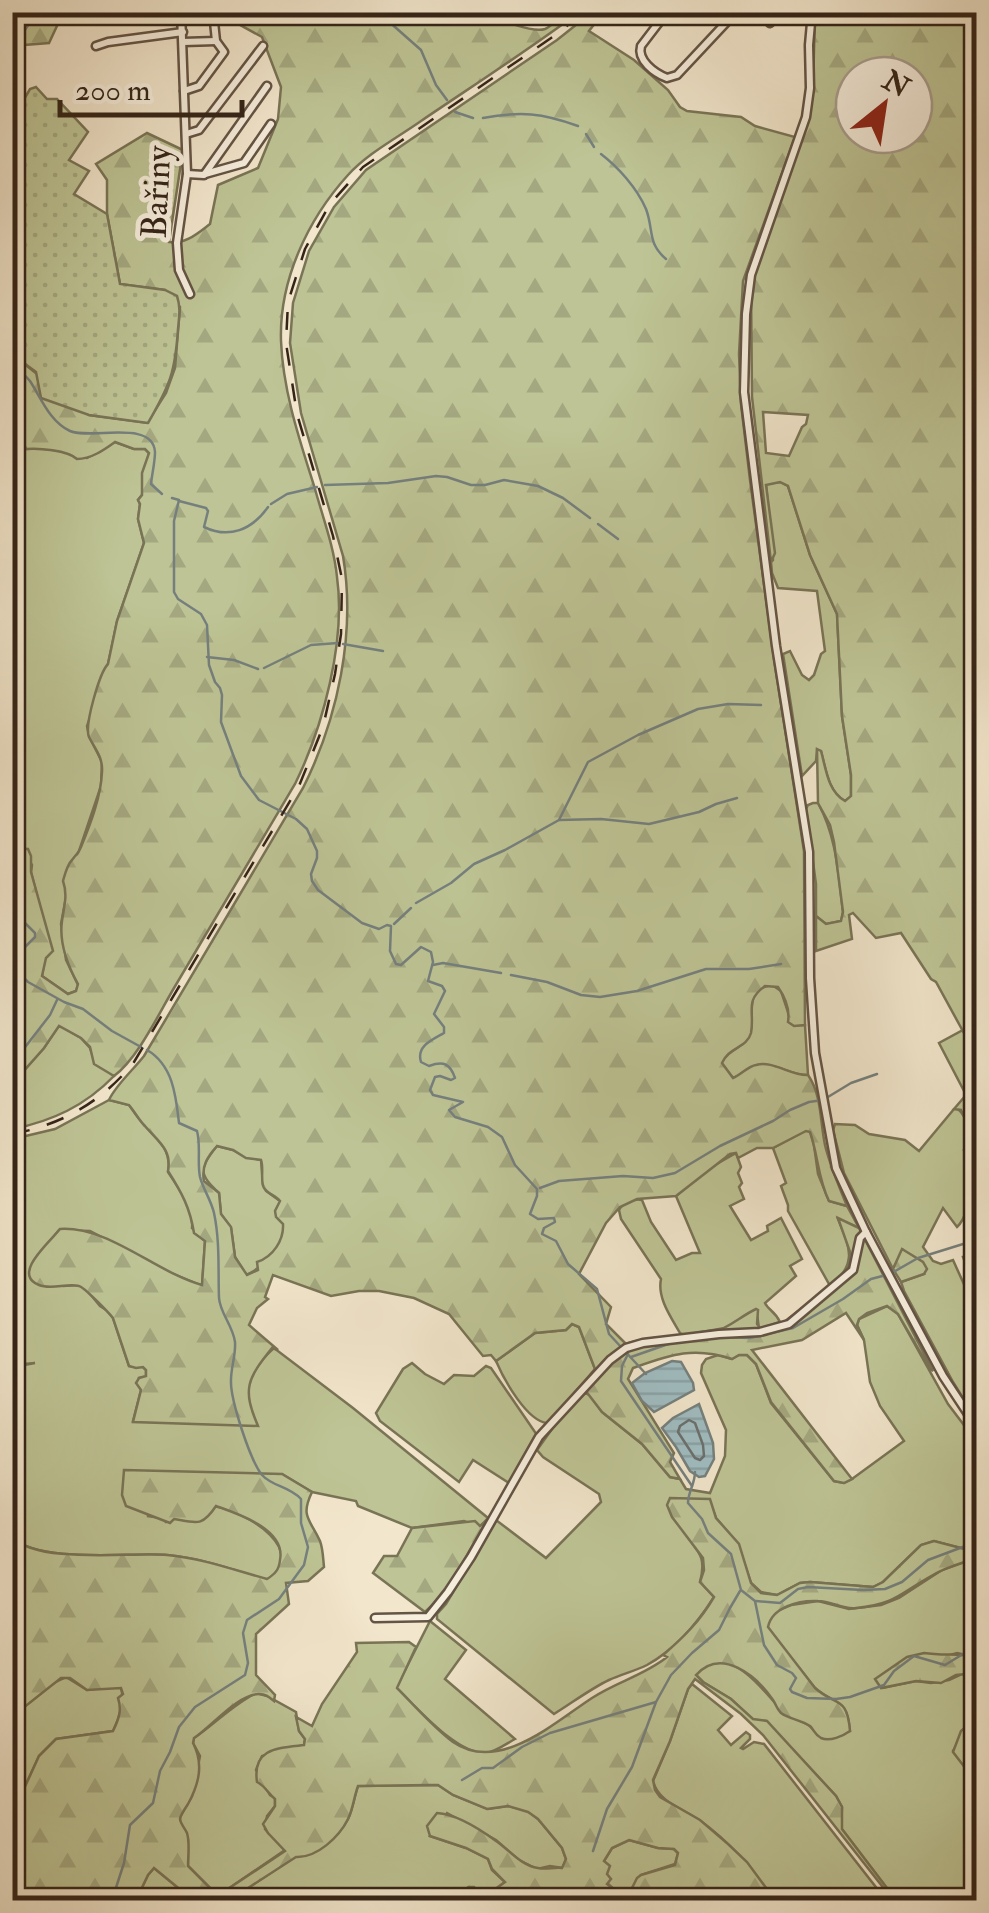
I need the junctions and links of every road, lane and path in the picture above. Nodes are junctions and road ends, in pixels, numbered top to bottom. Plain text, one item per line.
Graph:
1 (181, 12) edge
2 (213, 12) edge
3 (667, 12) edge
4 (736, 12) edge
5 (769, 12) edge
6 (812, 12) edge
7 (770, 23) dead end
8 (183, 37) junction
9 (216, 41) junction
10 (96, 46) dead end
11 (263, 46) dead end
12 (267, 86) dead end
13 (184, 91) junction
14 (271, 124) dead end
15 (186, 134) junction
16 (187, 174) junction
17 (204, 175) junction
18 (190, 294) dead end
19 (866, 1232) junction
20 (976, 1426) edge
21 (375, 1618) dead end

1 - 8 street, Bařiny
2 - 9 street
3 - 4 street
5 - 7 street
6 - 19 street
8 - 9 street
8 - 10 street
8 - 13 street, Bařiny
9 - 13 street
11 - 15 street
12 - 17 street
13 - 15 street, Bařiny
14 - 17 street
15 - 16 street, Bařiny
16 - 17 street
16 - 18 street, Bařiny
19 - 20 street
19 - 21 street

